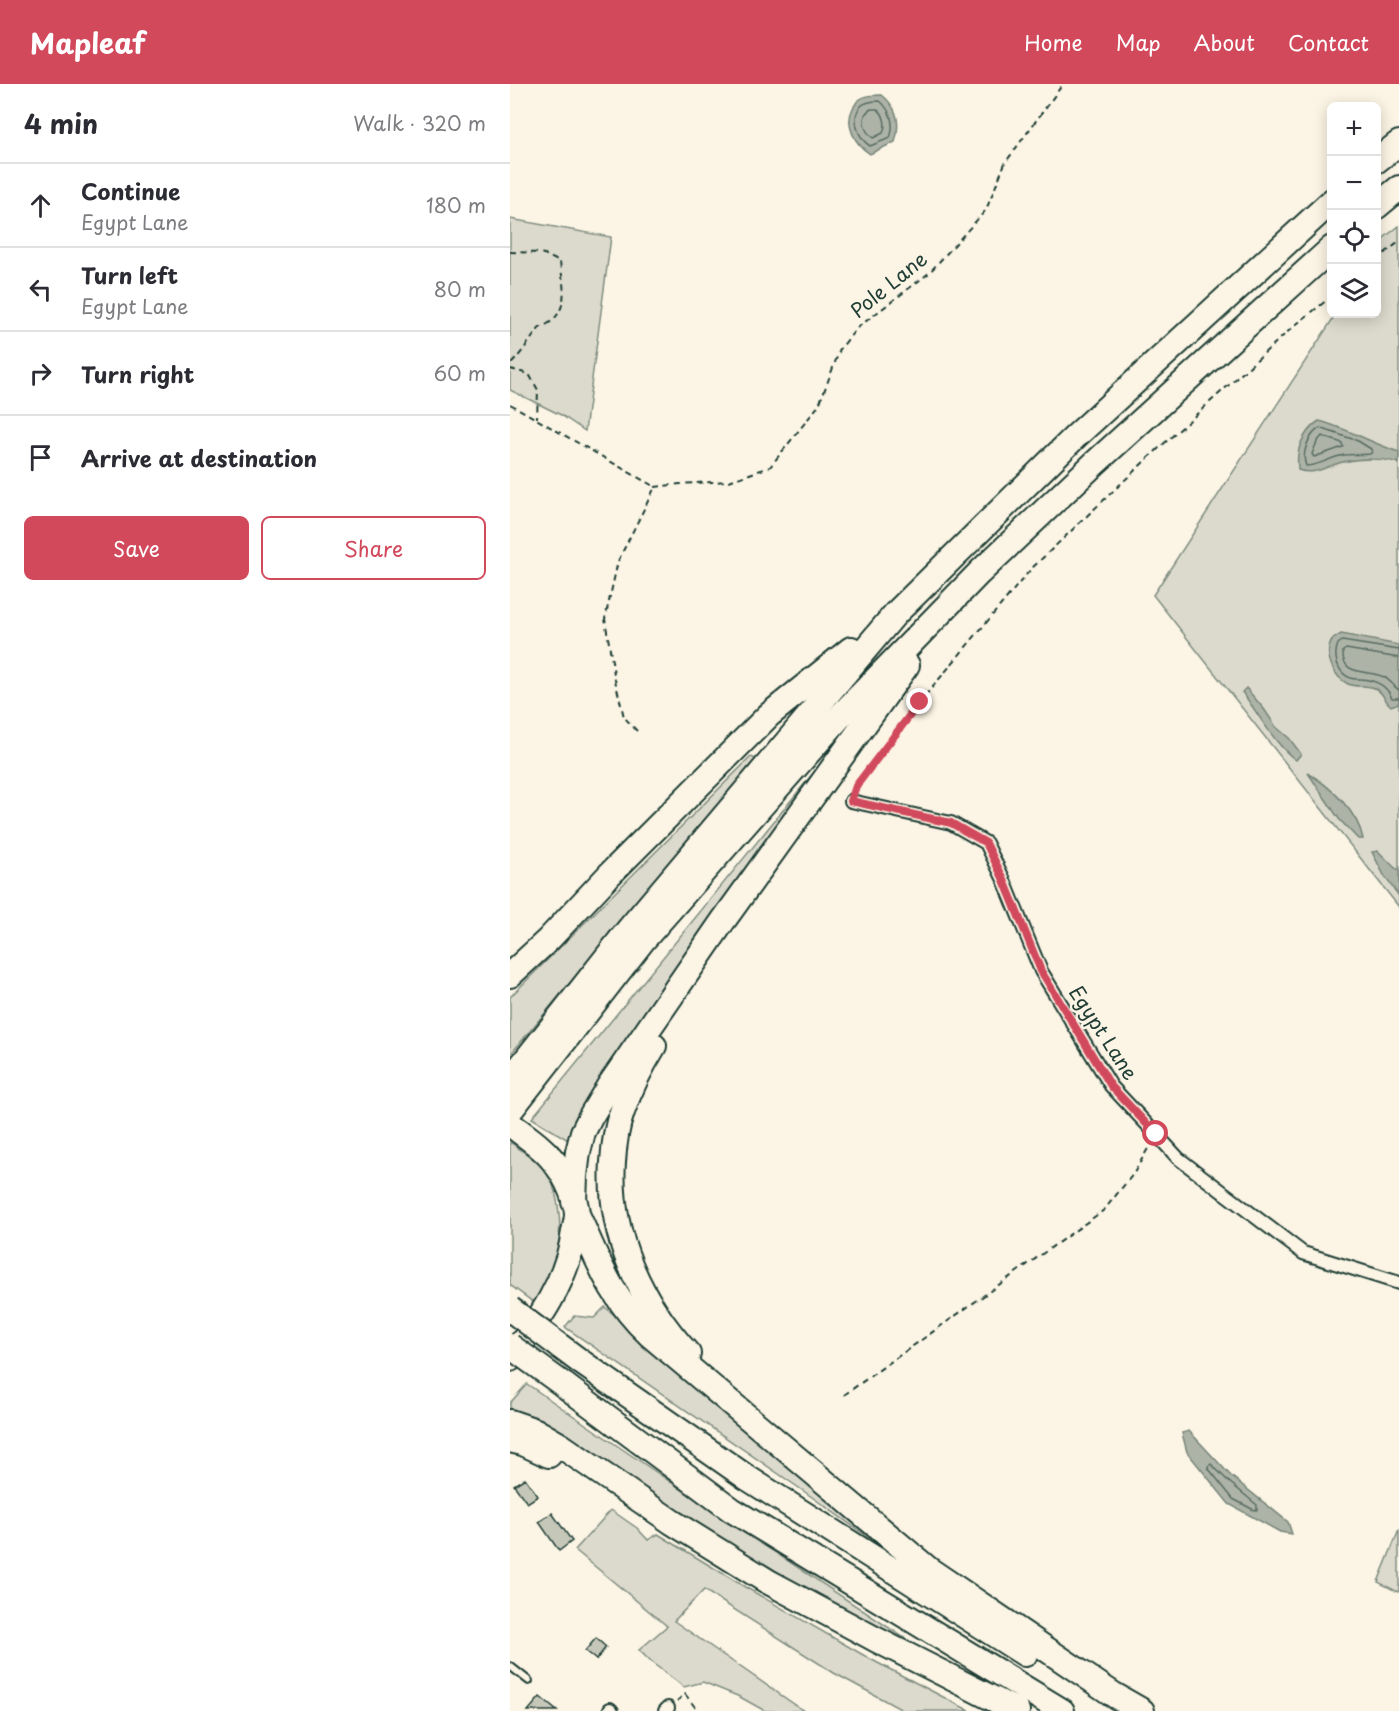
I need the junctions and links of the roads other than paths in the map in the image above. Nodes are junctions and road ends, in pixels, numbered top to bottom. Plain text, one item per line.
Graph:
1 (1399, 143) edge
2 (1381, 158) edge
3 (1399, 188) edge
4 (1381, 204) edge
5 (1327, 206) edge
6 (1327, 253) edge
7 (979, 573) junction
8 (895, 614) junction
9 (851, 801) road end
10 (610, 874) junction
11 (723, 921) junction
12 (510, 956) edge
13 (510, 975) edge
14 (510, 1080) edge
15 (510, 1111) edge
16 (510, 1124) edge
17 (576, 1208) junction
18 (1399, 1283) edge
19 (510, 1309) edge
20 (510, 1346) edge
21 (510, 1359) edge
22 (510, 1422) edge
23 (752, 1422) junction
24 (510, 1440) edge
25 (672, 1522) junction
26 (510, 1666) edge
27 (529, 1680) dead end
28 (1017, 1711) edge
29 (1062, 1711) edge
30 (1115, 1711) edge
31 (1142, 1711) edge

1 - 2 highway
3 - 4 highway
5 - 8 highway
6 - 7 highway
7 - 11 highway
7 - 15 highway
8 - 10 highway
8 - 14 highway
9 - 18 street, Egypt Lane
10 - 12 highway
10 - 13 highway
11 - 17 highway
11 - 23 highway
16 - 17 highway
17 - 21 highway
17 - 23 highway
19 - 30 highway, bridge
20 - 29 highway, bridge
22 - 25 highway
23 - 31 highway
24 - 25 highway
25 - 28 highway
26 - 27 lane

